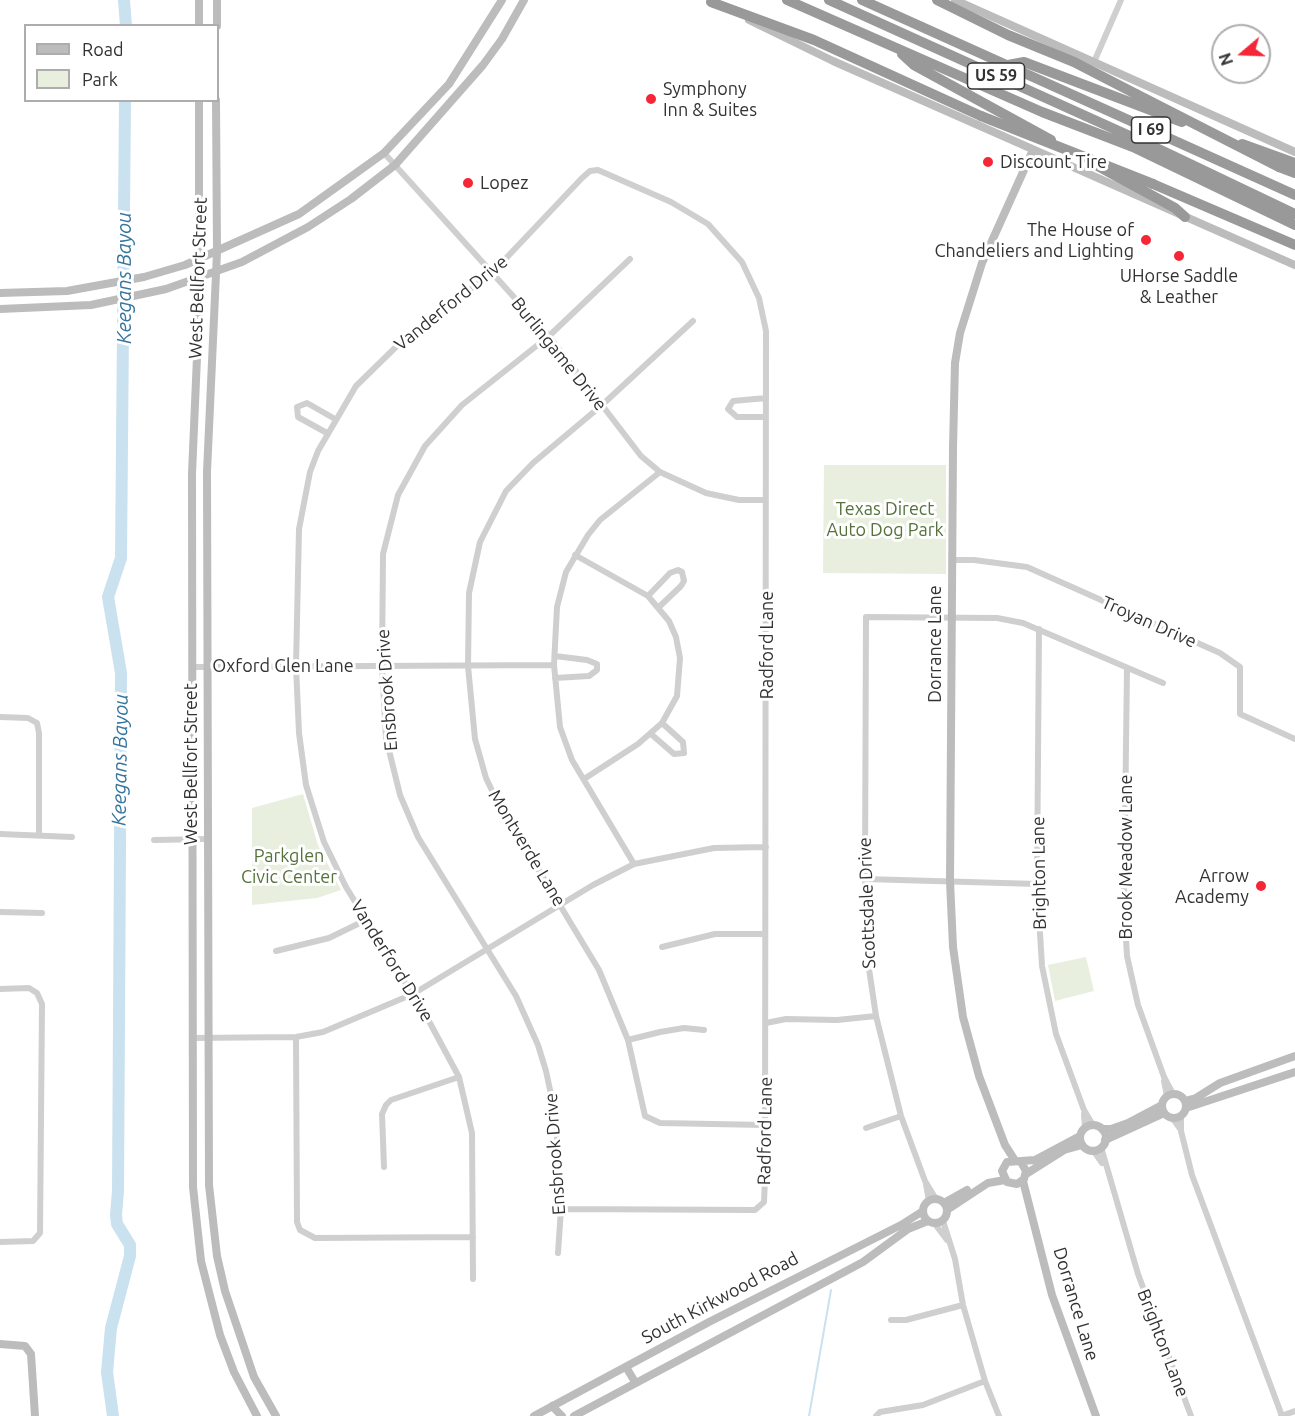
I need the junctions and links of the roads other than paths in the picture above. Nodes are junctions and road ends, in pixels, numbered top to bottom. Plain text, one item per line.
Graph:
1 (199, 0) edge
2 (217, 0) edge
3 (502, 0) edge
4 (524, 0) edge
5 (787, 0) edge
6 (829, 0) edge
7 (862, 0) edge
8 (937, 0) edge
9 (955, 0) edge
10 (1121, 0) edge
11 (710, 1) edge
12 (199, 24) edge
13 (217, 24) edge
14 (895, 47) junction
15 (1094, 62) junction
16 (1006, 65) junction
17 (449, 84) junction
18 (460, 94) junction
19 (199, 102) edge
20 (216, 102) edge
21 (200, 126) junction
22 (217, 126) junction
23 (1033, 150) junction
24 (1163, 151) junction
25 (1295, 152) edge
26 (384, 153) junction
27 (1295, 164) edge
28 (395, 165) junction
29 (598, 170) joint
30 (1295, 173) edge
31 (1295, 195) edge
32 (322, 199) junction
33 (1295, 208) edge
34 (330, 213) junction
35 (1295, 214) edge
36 (1185, 217) junction
37 (1295, 225) edge
38 (1295, 245) edge
39 (217, 252) junction
40 (630, 259) dead end
41 (198, 260) junction
42 (1295, 265) edge
43 (216, 273) junction
44 (492, 273) junction
45 (199, 279) junction
46 (0, 293) edge
47 (22, 293) junction
48 (0, 309) edge
49 (23, 309) junction
50 (693, 321) dead end
51 (549, 336) junction
52 (196, 374) junction
53 (210, 374) junction
54 (766, 398) junction
55 (602, 405) junction
56 (766, 417) junction
57 (335, 419) junction
58 (327, 433) junction
59 (660, 472) junction
60 (765, 500) junction
61 (207, 529) junction
62 (192, 530) junction
63 (575, 555) junction
64 (952, 560) junction
65 (648, 596) junction
66 (659, 608) junction
67 (952, 619) junction
68 (1039, 629) junction
69 (555, 656) junction
70 (554, 665) junction
71 (207, 666) junction
72 (296, 666) junction
73 (382, 666) junction
74 (468, 666) junction
75 (192, 667) junction
76 (1127, 668) junction
77 (555, 678) junction
78 (1163, 683) dead end
79 (0, 717) edge
80 (662, 723) junction
81 (651, 734) junction
82 (1295, 739) edge
83 (584, 779) junction
84 (0, 834) edge
85 (39, 835) junction
86 (72, 837) dead end
87 (208, 839) junction
88 (154, 840) dead end
89 (192, 840) junction
90 (766, 847) junction
91 (634, 864) junction
92 (865, 879) junction
93 (950, 882) junction
94 (1036, 884) junction
95 (560, 904) junction
96 (0, 912) edge
97 (42, 913) dead end
98 (366, 920) junction
99 (765, 934) junction
100 (662, 947) dead end
101 (486, 949) junction
102 (276, 951) dead end
103 (0, 989) edge
104 (413, 994) junction
105 (876, 1016) junction
106 (766, 1023) junction
107 (704, 1030) dead end
108 (296, 1037) junction
109 (192, 1038) junction
110 (207, 1038) junction
111 (628, 1040) junction
112 (1295, 1056) edge
113 (1295, 1072) edge
114 (459, 1077) junction
115 (1170, 1095) junction
116 (1186, 1105) junction
117 (1163, 1109) junction
118 (901, 1116) junction
119 (1177, 1118) junction
120 (765, 1125) junction
121 (1093, 1127) junction
122 (866, 1128) dead end
123 (1081, 1141) junction
124 (1099, 1146) junction
125 (1014, 1161) junction
126 (384, 1167) dead end
127 (1002, 1171) junction
128 (1024, 1178) junction
129 (1009, 1182) junction
130 (1026, 1201) junction
131 (939, 1203) junction
132 (561, 1209) junction
133 (923, 1211) junction
134 (935, 1222) junction
135 (213, 1225) junction
136 (196, 1228) junction
137 (473, 1238) junction
138 (0, 1242) edge
139 (856, 1247) junction
140 (558, 1253) dead end
141 (863, 1262) junction
142 (473, 1280) dead end
143 (773, 1289) junction
144 (225, 1291) junction
145 (209, 1295) junction
146 (779, 1305) junction
147 (963, 1305) junction
148 (891, 1320) dead end
149 (709, 1322) junction
150 (718, 1337) junction
151 (0, 1344) edge
152 (626, 1367) junction
153 (985, 1381) junction
154 (635, 1383) junction
155 (552, 1406) junction
156 (1295, 1411) edge
157 (35, 1416) edge
158 (256, 1416) edge
159 (276, 1416) edge
160 (534, 1416) edge
161 (562, 1416) edge
162 (574, 1416) edge
163 (876, 1416) edge
164 (999, 1416) edge
165 (1096, 1416) edge
166 (1191, 1416) edge
167 (1282, 1416) edge

1 - 12 main road
2 - 13 main road
3 - 17 main road
4 - 18 main road
5 - 14 highway, I 69
6 - 24 highway, US 59
7 - 16 highway, I 69
8 - 30 highway, bridge
9 - 15 main road
10 - 15 street
11 - 23 main road
11 - 38 highway, bridge
14 - 36 highway
14 - 37 highway, I 69
15 - 25 main road
16 - 27 highway
16 - 31 highway, I 69
17 - 18 main road
17 - 26 main road
18 - 28 main road
19 - 21 main road, West Bellfort Street
20 - 22 main road, West Bellfort Street
21 - 22 main road
21 - 41 main road, West Bellfort Street
22 - 39 main road, West Bellfort Street
23 - 36 main road
23 - 64 main road, Dorrance Lane
24 - 33 highway
24 - 35 highway
26 - 28 street, Burlingame Drive
26 - 32 main road
28 - 34 main road
28 - 44 street, Burlingame Drive
29 - 44 street, Vanderford Drive
29 - 54 street, Radford Lane
32 - 34 main road
32 - 39 main road
34 - 43 main road
36 - 42 main road
39 - 41 main road
39 - 43 main road, West Bellfort Street
40 - 51 street, Ensbrook Drive
41 - 45 main road, West Bellfort Street
41 - 47 main road
43 - 45 main road
43 - 53 main road, West Bellfort Street
44 - 51 street, Burlingame Drive
44 - 57 street, Vanderford Drive
45 - 49 main road
45 - 52 main road, West Bellfort Street
46 - 47 main road
47 - 49 main road
48 - 49 main road
50 - 55 street, Montverde Lane
51 - 55 street, Burlingame Drive
51 - 73 street, Ensbrook Drive
52 - 53 main road
52 - 62 main road, West Bellfort Street
53 - 61 main road, West Bellfort Street
54 - 56 street, Radford Lane
54 - 56 street
55 - 59 street, Burlingame Drive
55 - 74 street, Montverde Lane
56 - 60 street, Radford Lane
57 - 58 street, Vanderford Drive
57 - 58 street
58 - 72 street, Vanderford Drive
59 - 60 street, Burlingame Drive
59 - 63 street
60 - 90 street, Radford Lane
61 - 62 main road
61 - 71 main road, West Bellfort Street
62 - 75 main road, West Bellfort Street
63 - 65 street
63 - 69 street
64 - 67 main road, Dorrance Lane
64 - 82 street, Troyan Drive
65 - 66 street
65 - 66 street
66 - 80 street
67 - 68 street
67 - 92 street, Scottsdale Drive
67 - 93 main road, Dorrance Lane
68 - 76 street
68 - 94 street, Brighton Lane
69 - 70 street
69 - 77 street
70 - 74 street, Oxford Glen Lane
70 - 77 street
71 - 72 street, Oxford Glen Lane
71 - 75 street, Oxford Glen Lane
71 - 87 main road, West Bellfort Street
72 - 73 street, Oxford Glen Lane
72 - 98 street, Vanderford Drive
73 - 74 street, Oxford Glen Lane
73 - 101 street, Ensbrook Drive
74 - 95 street, Montverde Lane
75 - 89 main road, West Bellfort Street
76 - 78 street
76 - 115 street, Brook Meadow Lane
77 - 83 street
79 - 85 street
80 - 81 street
80 - 81 street
81 - 83 street
83 - 91 street
84 - 85 street
85 - 86 street
87 - 89 street
87 - 110 main road, West Bellfort Street
88 - 89 street
89 - 109 main road, West Bellfort Street
90 - 91 street
90 - 99 street, Radford Lane
91 - 95 street
92 - 93 street
92 - 105 street, Scottsdale Drive
93 - 94 street
93 - 125 main road, Dorrance Lane
94 - 121 street, Brighton Lane
95 - 101 street
95 - 111 street, Montverde Lane
96 - 97 street
98 - 102 street
98 - 104 street, Vanderford Drive
99 - 100 street
99 - 106 street, Radford Lane
101 - 104 street
101 - 132 street, Ensbrook Drive
103 - 138 street
104 - 108 street
104 - 114 street, Vanderford Drive
105 - 106 street
105 - 118 street, Scottsdale Drive
106 - 120 street, Radford Lane
107 - 111 street
108 - 110 street
108 - 137 street
109 - 110 street
109 - 136 main road, West Bellfort Street
110 - 135 main road, West Bellfort Street
111 - 120 street, Montverde Lane
112 - 116 main road
113 - 116 main road
114 - 126 street
114 - 137 street, Vanderford Drive
115 - 116 main road
115 - 117 main road
116 - 119 main road
117 - 119 main road
117 - 121 main road
117 - 124 main road
118 - 122 street
118 - 131 street, Scottsdale Drive
119 - 167 street
120 - 132 street, Radford Lane
121 - 123 main road
121 - 124 main road
123 - 124 main road
123 - 125 main road
123 - 128 main road
124 - 166 street, Brighton Lane
125 - 127 main road
125 - 128 main road, Dorrance Lane
127 - 129 main road
127 - 131 main road
128 - 129 main road
128 - 130 main road, Dorrance Lane
129 - 130 main road, Dorrance Lane
129 - 131 main road
130 - 165 main road, Dorrance Lane
131 - 133 main road
131 - 134 main road
132 - 140 street, Ensbrook Drive
133 - 134 main road
133 - 139 main road, South Kirkwood Road
134 - 141 main road, South Kirkwood Road
134 - 147 street
135 - 136 main road
135 - 144 main road, West Bellfort Street
136 - 145 main road, West Bellfort Street
137 - 142 street, Vanderford Drive
139 - 141 main road
139 - 143 main road, South Kirkwood Road
141 - 146 main road, South Kirkwood Road
143 - 146 main road
143 - 149 main road, South Kirkwood Road
144 - 145 main road
144 - 159 main road, West Bellfort Street
145 - 158 main road, West Bellfort Street
146 - 150 main road, South Kirkwood Road
147 - 148 street
147 - 153 street
149 - 150 main road
149 - 152 main road, South Kirkwood Road
150 - 154 main road, South Kirkwood Road
151 - 157 main road
152 - 154 main road
152 - 155 main road, South Kirkwood Road
153 - 163 street
153 - 164 street
154 - 162 main road, South Kirkwood Road
155 - 160 main road, South Kirkwood Road
155 - 161 main road
156 - 167 street

